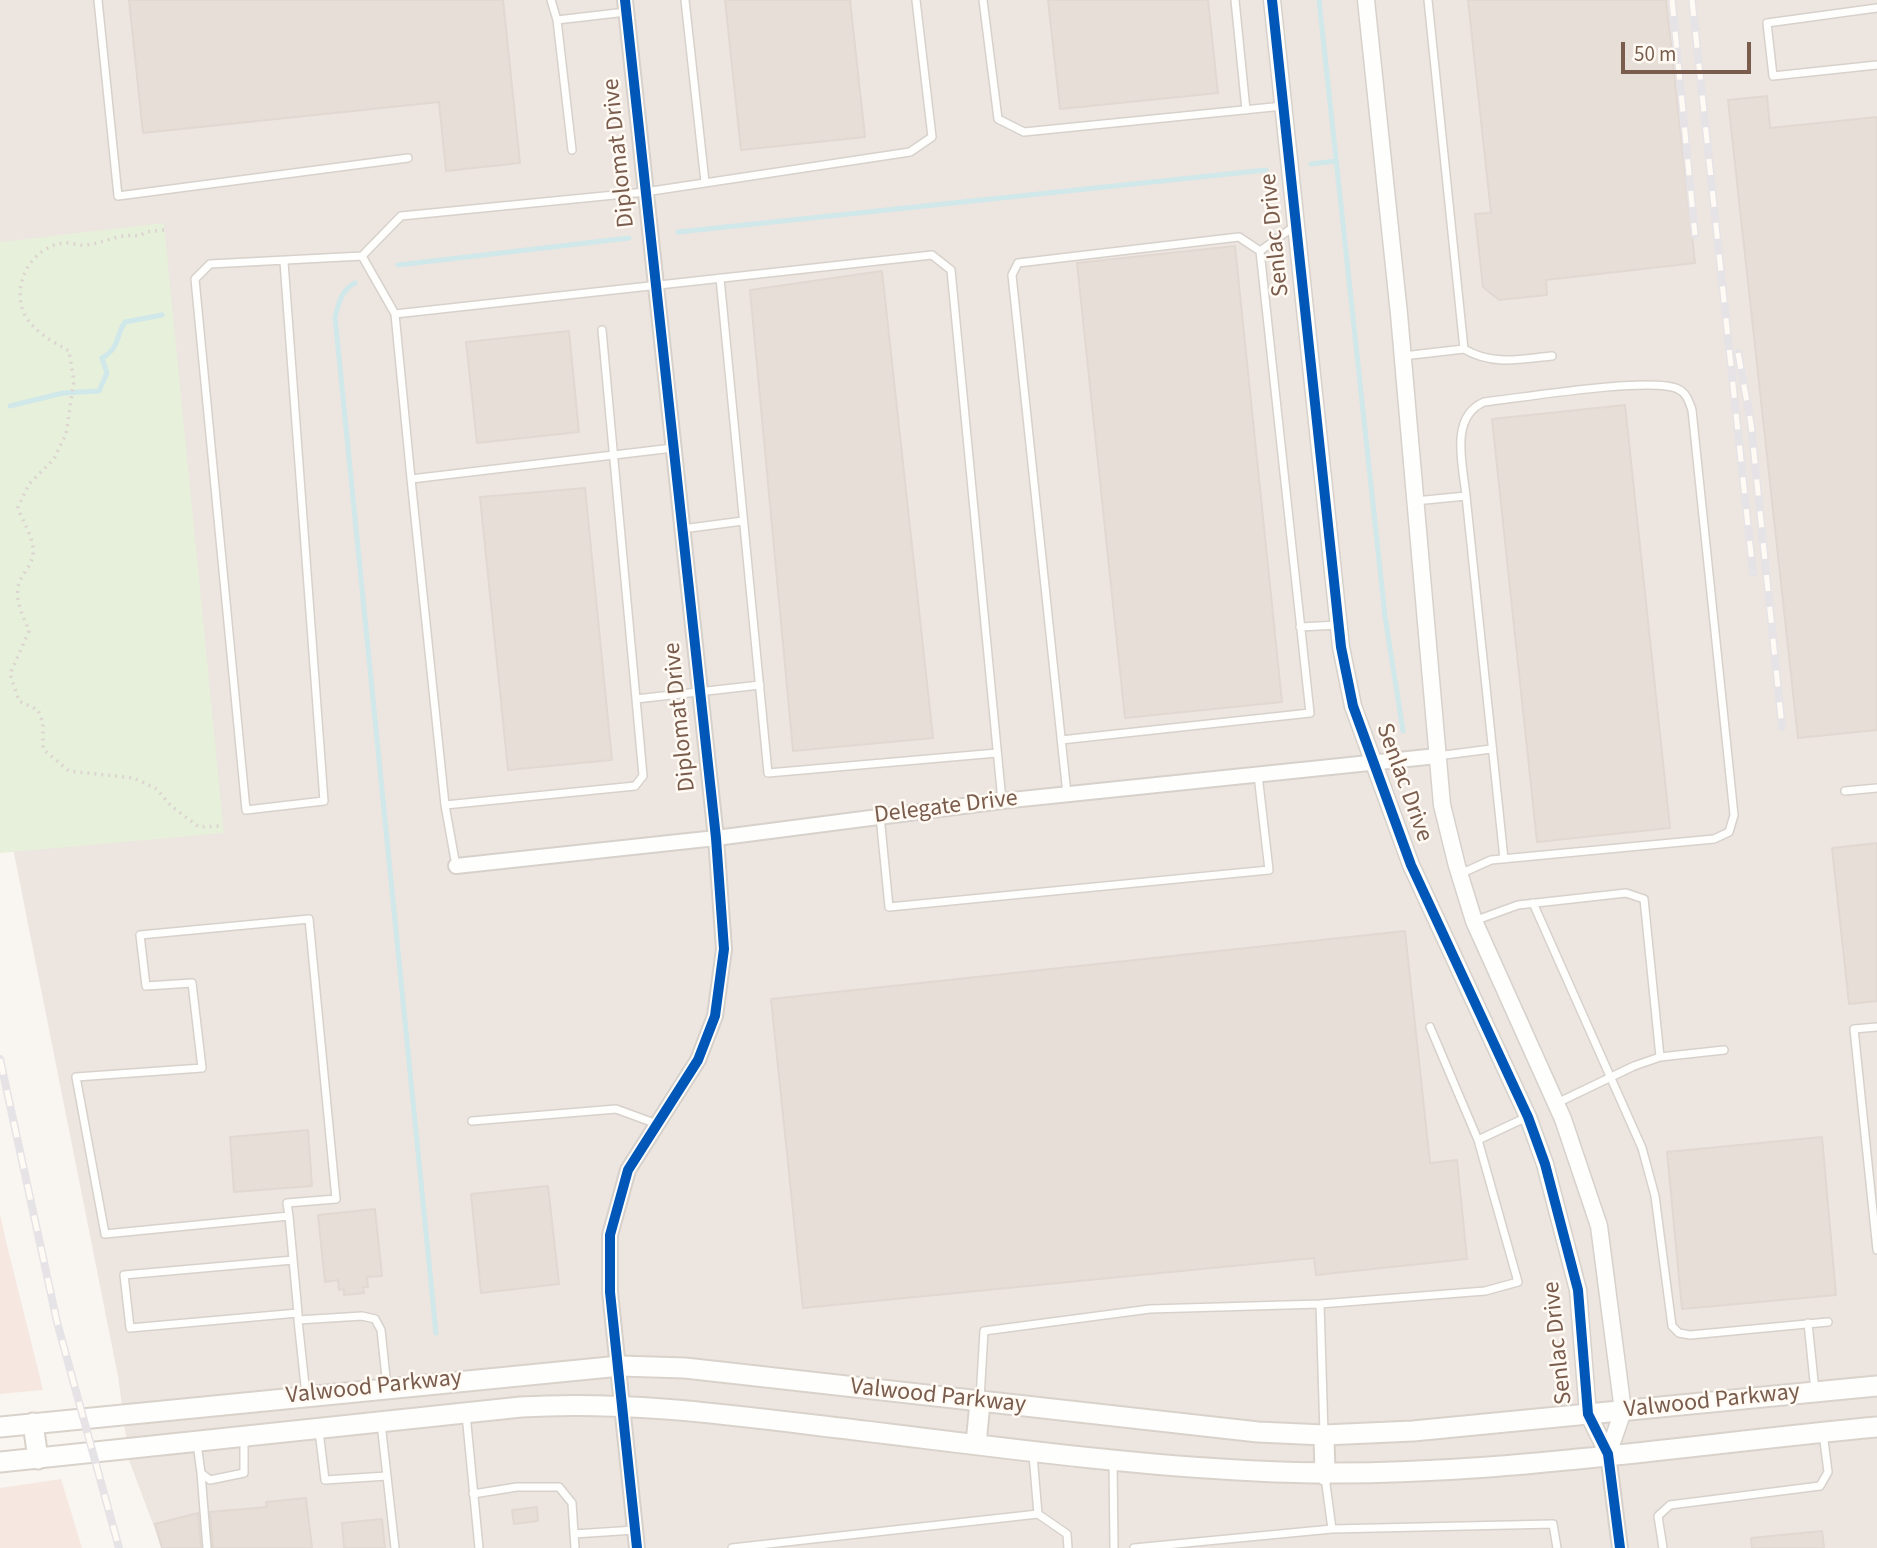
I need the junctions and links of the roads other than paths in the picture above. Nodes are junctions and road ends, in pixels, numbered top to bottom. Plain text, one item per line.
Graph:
1 (99, 0) edge
2 (551, 0) edge
3 (685, 0) edge
4 (916, 0) edge
5 (984, 0) edge
6 (1235, 0) edge
7 (1272, 0) edge
8 (1366, 0) edge
9 (1428, 0) edge
10 (626, 6) edge
11 (1877, 8) edge
12 (557, 20) junction
13 (1877, 65) edge
14 (1283, 106) junction
15 (1246, 110) junction
16 (572, 150) dead end
17 (408, 158) dead end
18 (705, 182) junction
19 (645, 192) junction
20 (1296, 225) junction
21 (1260, 251) junction
22 (362, 256) junction
23 (284, 262) junction
24 (720, 278) junction
25 (655, 285) junction
26 (395, 314) junction
27 (601, 330) dead end
28 (1464, 349) junction
29 (1402, 356) junction
30 (1552, 356) dead end
31 (673, 448) junction
32 (613, 456) junction
33 (411, 479) junction
34 (1466, 496) junction
35 (1415, 501) junction
36 (743, 520) junction
37 (682, 529) junction
38 (1338, 625) junction
39 (1300, 626) junction
40 (760, 685) junction
41 (699, 691) junction
42 (636, 699) junction
43 (1061, 740) junction
44 (1492, 749) junction
45 (997, 753) junction
46 (1437, 756) junction
47 (1371, 761) junction
48 (1258, 774) junction
49 (1877, 788) edge
50 (1845, 791) dead end
51 (1067, 794) junction
52 (1002, 801) junction
53 (445, 805) junction
54 (880, 816) junction
55 (716, 838) junction
56 (1504, 859) junction
57 (456, 866) joint
58 (1459, 874) junction
59 (1533, 903) junction
60 (1474, 921) junction
61 (1430, 1027) dead end
62 (1877, 1027) edge
63 (1724, 1050) dead end
64 (1660, 1057) junction
65 (1612, 1076) junction
66 (1556, 1103) junction
67 (1528, 1117) junction
68 (472, 1121) dead end
69 (657, 1124) junction
70 (1478, 1140) junction
71 (289, 1216) junction
72 (1877, 1250) edge
73 (293, 1260) junction
74 (1320, 1304) junction
75 (298, 1317) junction
76 (1828, 1322) dead end
77 (1808, 1323) junction
78 (620, 1366) junction
79 (1877, 1386) edge
80 (387, 1387) junction
81 (1815, 1392) junction
82 (306, 1395) junction
83 (980, 1402) junction
84 (624, 1405) junction
85 (1623, 1411) junction
86 (466, 1413) junction
87 (1588, 1414) junction
88 (386, 1421) junction
89 (33, 1423) junction
90 (0, 1427) edge
91 (1877, 1427) edge
92 (319, 1429) junction
93 (1823, 1432) junction
94 (1324, 1435) junction
95 (244, 1436) junction
96 (197, 1440) junction
97 (976, 1444) junction
98 (1033, 1450) junction
99 (1608, 1454) junction
100 (38, 1459) junction
101 (1113, 1460) junction
102 (0, 1462) edge
103 (201, 1473) junction
104 (1325, 1475) junction
105 (387, 1476) junction
106 (473, 1494) junction
107 (1038, 1514) junction
108 (1332, 1529) junction
109 (635, 1530) junction
110 (575, 1534) junction
111 (207, 1548) edge
112 (395, 1548) edge
113 (479, 1548) edge
114 (575, 1548) edge
115 (637, 1548) edge
116 (732, 1548) edge
117 (1068, 1548) edge
118 (1114, 1548) edge
119 (1134, 1548) edge
120 (1558, 1548) edge
121 (1620, 1548) edge
122 (1663, 1548) edge

1 - 17 lane
2 - 12 lane
3 - 18 lane
4 - 18 lane
5 - 15 lane
6 - 15 lane
7 - 14 street, Senlac Drive
8 - 29 street, Senlac Drive
9 - 28 lane
10 - 12 lane
10 - 19 street, Diplomat Drive
11 - 13 lane
12 - 16 lane
14 - 15 lane
14 - 20 street, Senlac Drive
18 - 19 lane
19 - 22 lane
19 - 25 street, Diplomat Drive
20 - 21 lane
20 - 38 street, Senlac Drive
21 - 39 lane
21 - 43 lane
22 - 23 lane
22 - 26 lane
23 - 23 lane
24 - 25 lane
24 - 36 lane
24 - 45 lane
25 - 26 lane
25 - 31 street, Diplomat Drive
26 - 33 lane
27 - 32 lane
28 - 29 lane
28 - 30 lane
29 - 35 street, Senlac Drive
31 - 32 lane
31 - 37 street, Diplomat Drive
32 - 33 lane
32 - 42 lane
33 - 53 lane
34 - 35 lane
34 - 44 lane
34 - 56 lane
35 - 46 street, Senlac Drive
36 - 37 lane
36 - 40 lane
37 - 41 street, Diplomat Drive
38 - 39 lane
38 - 47 street, Senlac Drive
39 - 43 lane
40 - 41 lane
40 - 45 lane
41 - 42 lane
41 - 55 street, Diplomat Drive
42 - 53 lane
43 - 51 lane
44 - 46 lane
44 - 56 lane
45 - 52 lane
46 - 47 street, Delegate Drive
46 - 58 street, Senlac Drive
47 - 48 street, Delegate Drive
47 - 67 street, Senlac Drive
48 - 51 street, Delegate Drive
48 - 54 lane
49 - 50 lane
51 - 52 street, Delegate Drive
52 - 54 street, Delegate Drive
53 - 57 lane
54 - 55 street, Delegate Drive
55 - 57 street, Delegate Drive
55 - 69 street, Diplomat Drive
56 - 58 lane
58 - 60 street, Senlac Drive
59 - 60 lane
59 - 64 lane
59 - 65 lane
60 - 66 street, Senlac Drive
61 - 70 lane
62 - 72 lane
63 - 64 lane
64 - 65 lane
65 - 66 lane
65 - 77 lane
66 - 67 street
66 - 85 street, Senlac Drive
67 - 70 lane
67 - 87 street, Senlac Drive
68 - 69 lane
69 - 78 street, Diplomat Drive
70 - 74 lane
71 - 71 lane
71 - 73 lane
73 - 75 lane
73 - 75 lane
74 - 83 lane
74 - 94 lane
75 - 80 lane
75 - 82 lane
76 - 77 lane
77 - 81 lane
78 - 80 main road, Valwood Parkway
78 - 83 main road, Valwood Parkway
78 - 84 street, Diplomat Drive
79 - 81 main road, Valwood Parkway
80 - 82 main road, Valwood Parkway
80 - 88 main road
81 - 85 main road, Valwood Parkway
82 - 89 main road, Valwood Parkway
83 - 94 main road, Valwood Parkway
83 - 97 main road
84 - 86 main road, Valwood Parkway
84 - 97 main road, Valwood Parkway
84 - 109 street, Diplomat Drive
85 - 87 main road, Valwood Parkway
85 - 99 street, Senlac Drive
86 - 88 main road, Valwood Parkway
86 - 106 lane
87 - 94 main road, Valwood Parkway
87 - 99 street, Senlac Drive
88 - 92 main road, Valwood Parkway
88 - 105 lane
89 - 90 main road, Valwood Parkway
89 - 100 main road
91 - 93 main road, Valwood Parkway
92 - 95 main road, Valwood Parkway
92 - 105 lane
93 - 99 main road, Valwood Parkway
93 - 122 lane
94 - 104 main road
95 - 96 main road, Valwood Parkway
95 - 103 lane
96 - 100 main road, Valwood Parkway
96 - 103 lane
97 - 98 main road, Valwood Parkway
98 - 101 main road, Valwood Parkway
98 - 107 lane
99 - 104 main road, Valwood Parkway
99 - 121 street, Senlac Drive
100 - 102 main road, Valwood Parkway
101 - 104 main road, Valwood Parkway
101 - 118 lane
103 - 111 lane
104 - 108 lane
105 - 112 lane
106 - 110 lane
106 - 113 lane
107 - 116 lane
107 - 117 lane
108 - 119 lane
108 - 120 lane
109 - 110 lane
109 - 115 street, Diplomat Drive
110 - 114 lane

